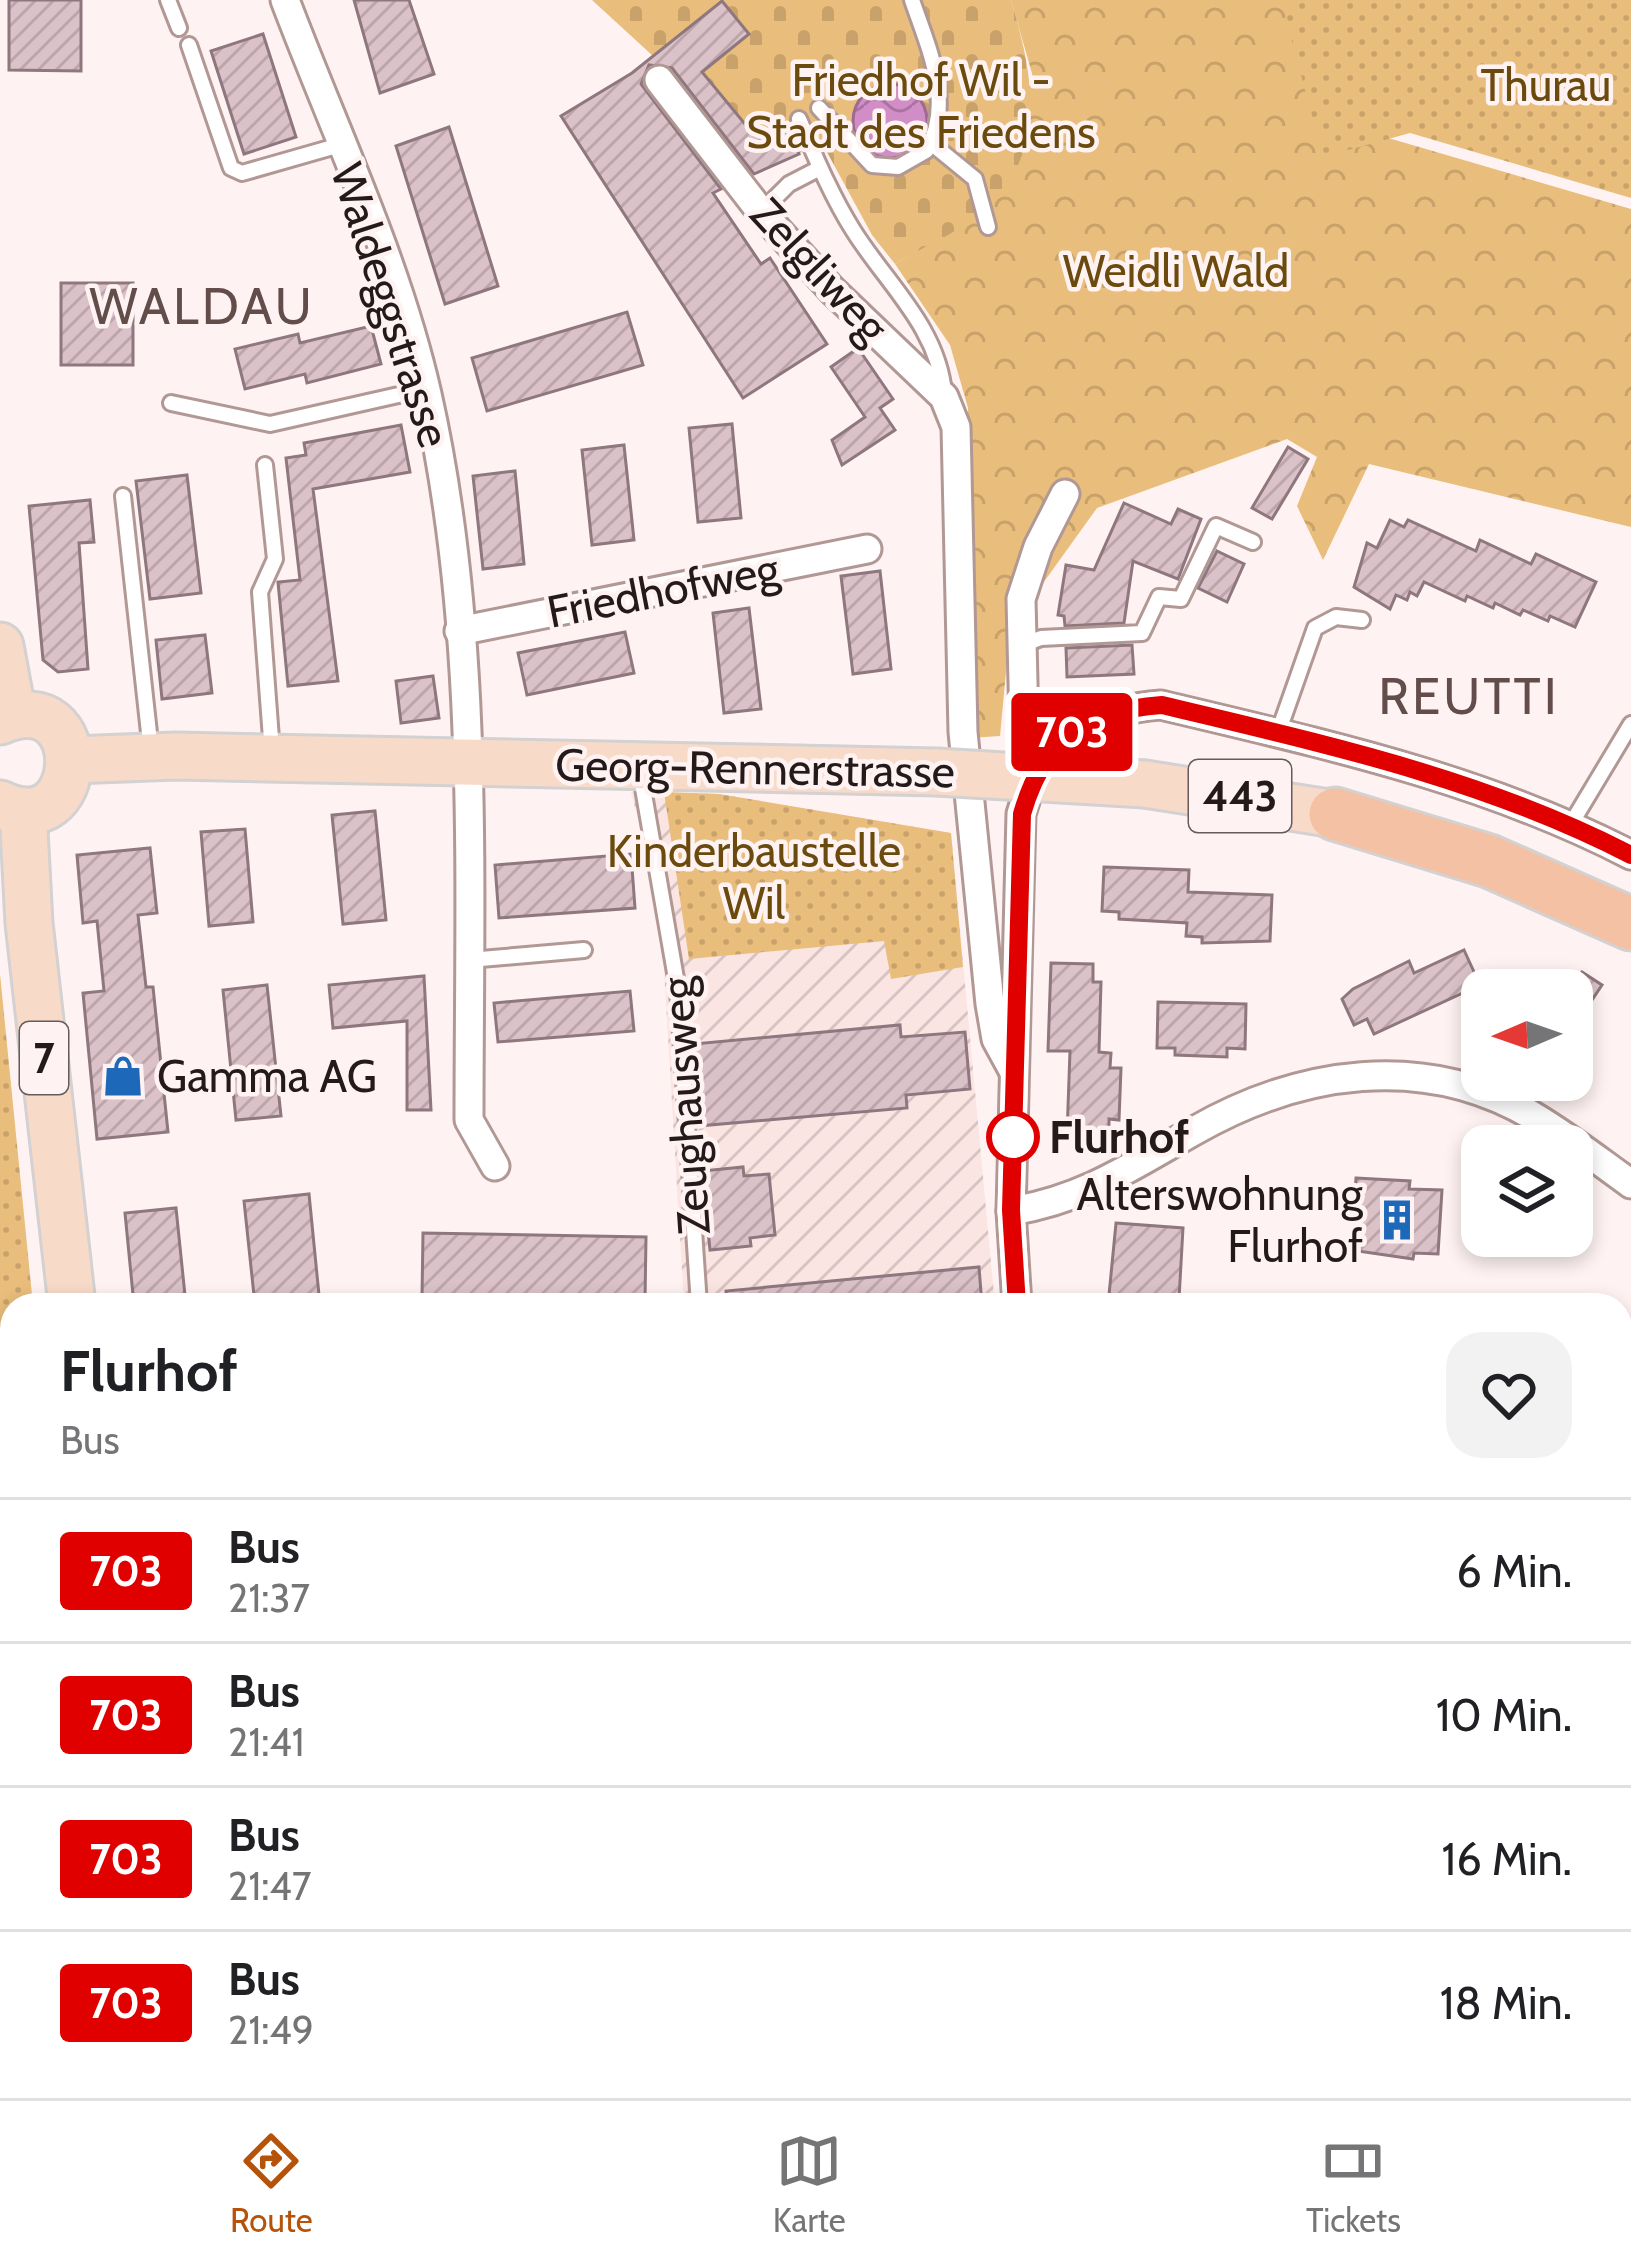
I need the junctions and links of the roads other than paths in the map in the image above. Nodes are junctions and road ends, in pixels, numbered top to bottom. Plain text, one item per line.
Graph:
1 (168, 0) edge
2 (285, 0) edge
3 (912, 0) edge
4 (179, 28) dead end
5 (189, 45) dead end
6 (659, 80) dead end
7 (819, 108) dead end
8 (799, 119) dead end
9 (931, 143) junction
10 (340, 145) junction
11 (820, 168) junction
12 (761, 212) junction
13 (988, 227) dead end
14 (425, 388) junction
15 (944, 397) junction
16 (171, 403) dead end
17 (265, 465) dead end
18 (1065, 494) dead end
19 (123, 496) dead end
20 (1253, 542) dead end
21 (867, 549) dead end
22 (1362, 620) dead end
23 (459, 631) junction
24 (0, 646) edge
25 (1019, 646) junction
26 (7, 719) edge
27 (1631, 724) edge
28 (1278, 733) junction
29 (152, 756) junction
30 (272, 757) junction
31 (72, 760) junction
32 (468, 762) junction
33 (640, 766) junction
34 (1034, 772) junction
35 (11, 807) edge
36 (1335, 814) joint
37 (1571, 824) junction
38 (1631, 854) edge
39 (1631, 923) edge
40 (584, 950) dead end
41 (469, 960) junction
42 (1014, 1072) junction
43 (495, 1166) dead end
44 (1631, 1184) edge
45 (1011, 1210) junction
46 (71, 1293) edge
47 (699, 1293) edge
48 (1016, 1293) edge

1 - 4 lane
2 - 10 street, Waldeggstrasse
3 - 9 lane
5 - 10 lane
6 - 12 street, Zelgliweg
7 - 9 lane
8 - 11 lane
9 - 13 lane
10 - 14 street, Waldeggstrasse
11 - 12 lane
11 - 15 lane
12 - 15 street, Zelgliweg
14 - 16 lane
14 - 23 street, Waldeggstrasse
15 - 42 street
17 - 30 lane
18 - 25 street
19 - 29 lane
20 - 25 lane
21 - 23 street, Friedhofweg
22 - 28 lane
23 - 32 street, Waldeggstrasse
24 - 26 main road
25 - 34 street
26 - 31 main road
27 - 37 lane
28 - 34 street
28 - 37 street
29 - 30 main road, Georg-Rennerstrasse
29 - 31 main road, Georg-Rennerstrasse
30 - 32 main road, Georg-Rennerstrasse
31 - 35 main road
32 - 33 main road, Georg-Rennerstrasse
32 - 41 street, Waldeggstrasse
33 - 36 main road, Georg-Rennerstrasse / 443, bridge
33 - 47 lane, Zeughausweg
34 - 42 street
35 - 46 main road, 7
36 - 39 highway, Georg-Rennerstrasse / 443
37 - 38 street
40 - 41 lane
41 - 43 street, Waldeggstrasse
42 - 45 street
44 - 45 street
45 - 48 street

